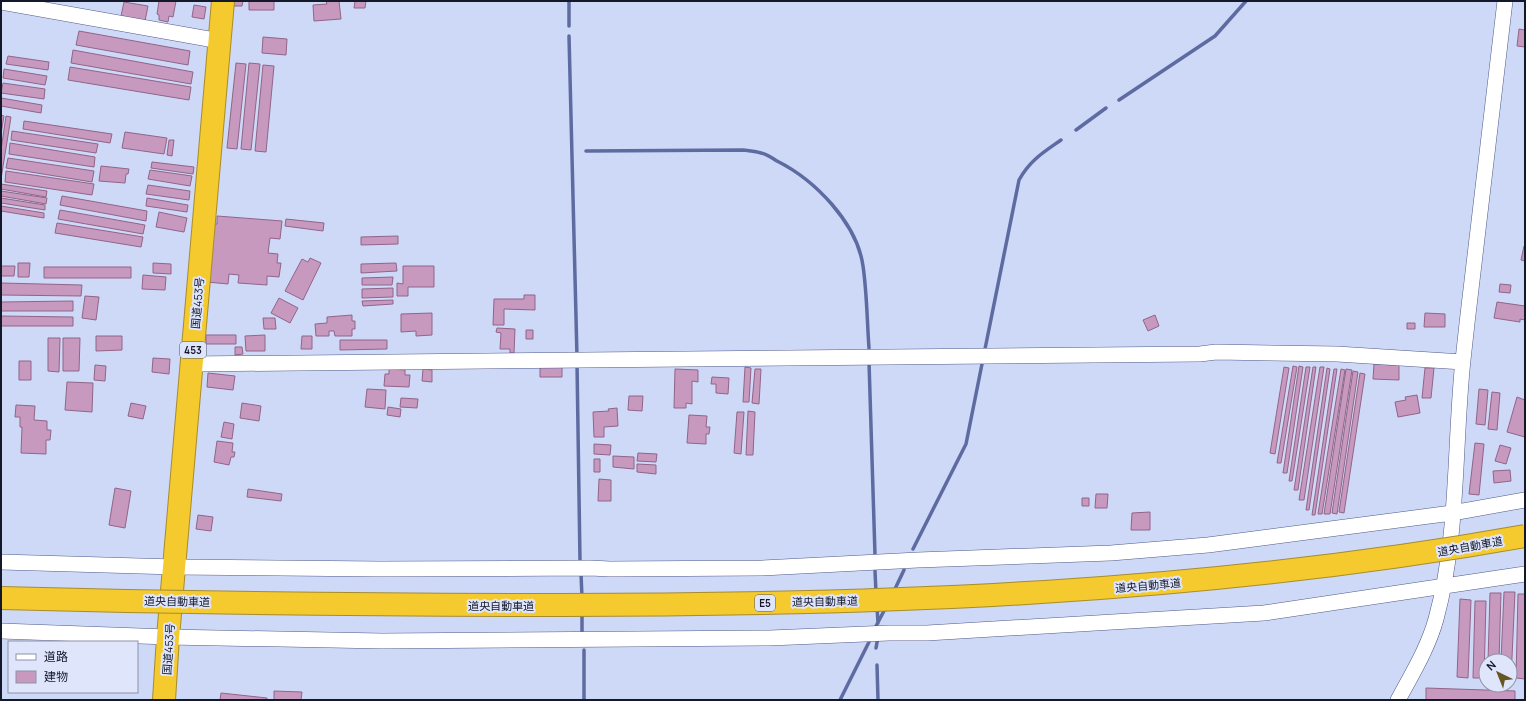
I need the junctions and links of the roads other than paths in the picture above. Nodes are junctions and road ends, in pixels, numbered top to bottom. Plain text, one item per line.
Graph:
1 (223, 1) edge
2 (1505, 1) edge
3 (1, 2) edge
4 (220, 41) junction
5 (1463, 362) junction
6 (192, 364) junction
7 (1525, 500) edge
8 (1452, 513) junction
9 (1525, 536) edge
10 (1, 562) edge
11 (174, 567) junction
12 (1525, 574) edge
13 (1443, 586) junction
14 (1, 598) edge
15 (1, 631) edge
16 (168, 637) junction
17 (164, 700) edge
18 (1398, 700) edge

1 - 4 highway, 国道453号 / 453
2 - 5 street
3 - 4 street
4 - 6 highway, 国道453号 / 453
5 - 6 street
5 - 8 street
6 - 11 highway, 国道453号 / 453
7 - 8 street
8 - 11 street
8 - 13 street
9 - 14 highway, 道央自動車道 / E5, bridge
10 - 11 street
11 - 16 highway, 国道453号 / 453
12 - 13 street
13 - 16 street
13 - 18 street
15 - 16 street
16 - 17 highway, 国道453号 / 453

